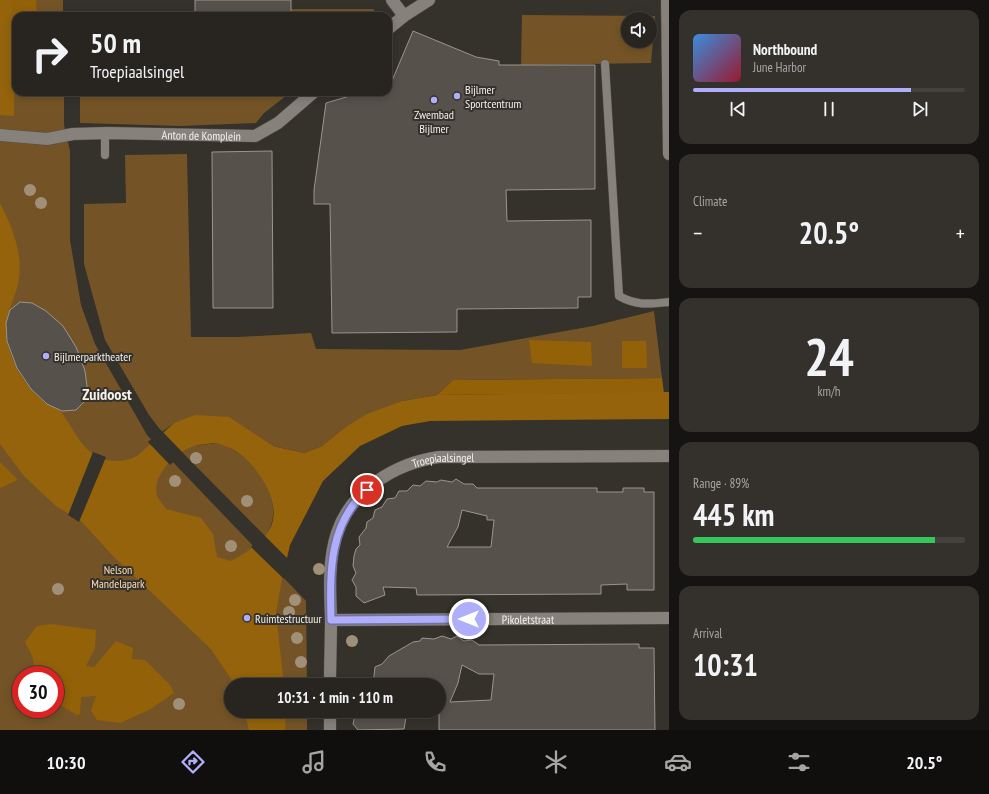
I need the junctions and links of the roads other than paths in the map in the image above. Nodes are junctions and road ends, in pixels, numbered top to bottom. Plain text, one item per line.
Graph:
1 (392, 0) edge
2 (429, 0) edge
3 (667, 0) edge
4 (404, 16) junction
5 (392, 26) edge
6 (605, 64) dead end
7 (309, 96) edge
8 (105, 133) junction
9 (0, 135) edge
10 (669, 154) edge
11 (105, 155) dead end
12 (669, 302) edge
13 (669, 456) edge
14 (669, 618) edge
15 (331, 620) junction
16 (330, 678) edge
17 (330, 718) edge
18 (330, 730) edge

1 - 4 street
2 - 4 street
3 - 10 street
4 - 5 street
6 - 12 lane
7 - 8 street, Anton de Komplein
8 - 9 street, Anton de Komplein
8 - 11 lane
13 - 15 street, Troepiaalsingel
14 - 15 street, Pikoletstraat
15 - 16 street
17 - 18 street

